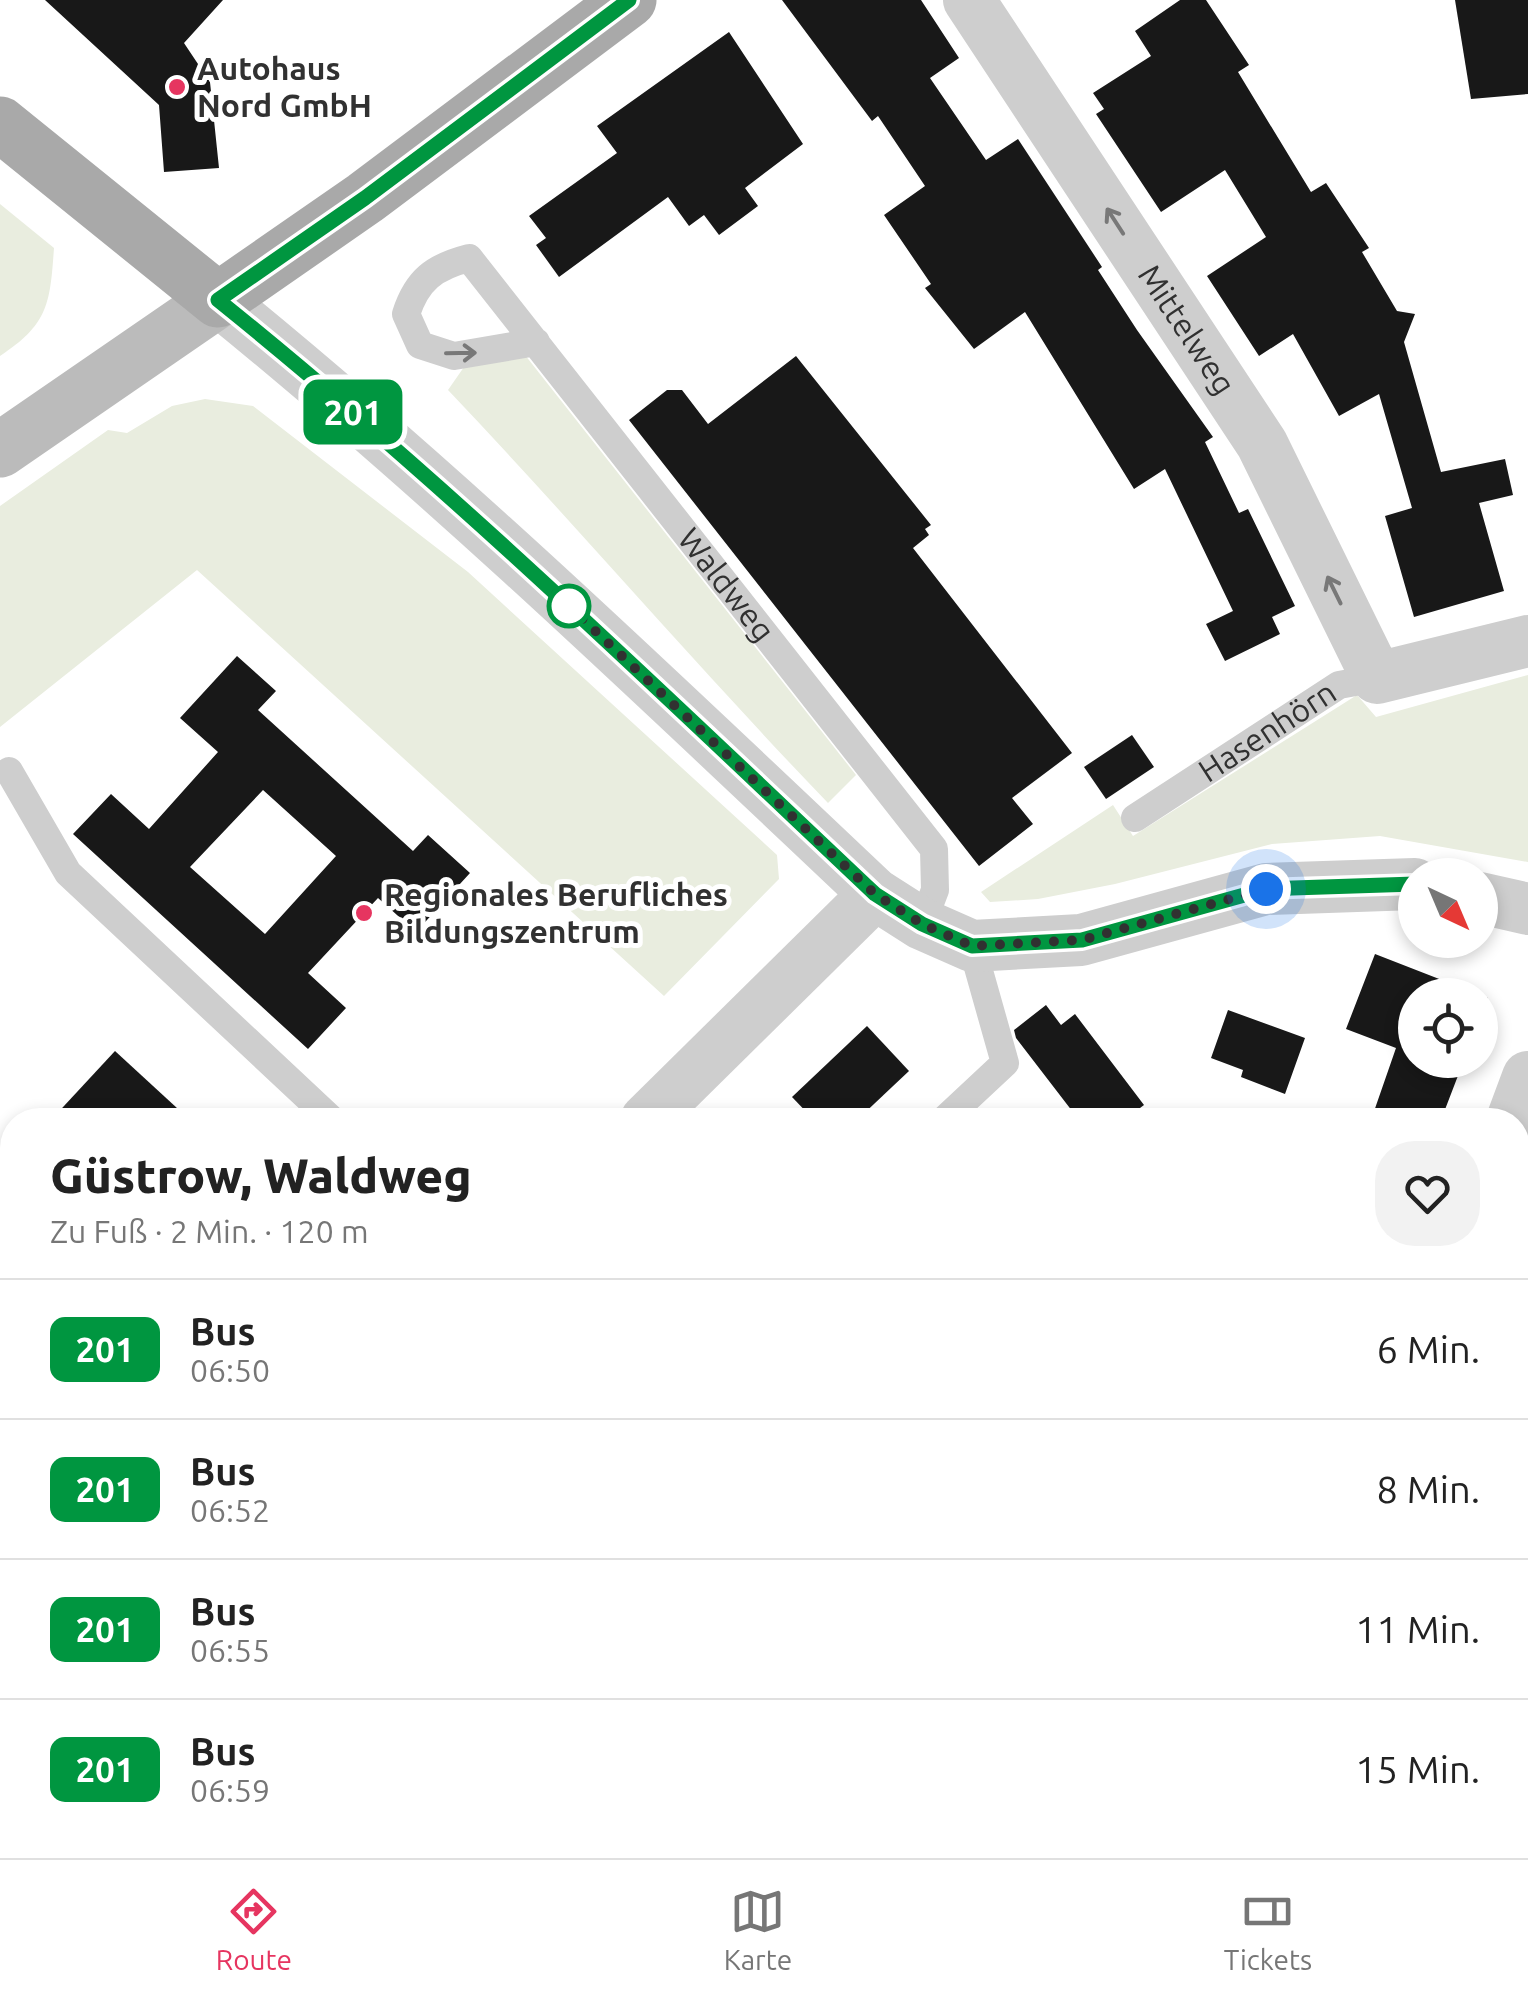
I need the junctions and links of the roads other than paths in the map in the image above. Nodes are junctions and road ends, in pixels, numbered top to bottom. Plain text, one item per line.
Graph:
1 (629, 0) edge
2 (969, 0) edge
3 (0, 124) edge
4 (218, 300) junction
5 (536, 342) junction
6 (0, 450) edge
7 (1528, 641) edge
8 (1377, 678) junction
9 (9, 772) dead end
10 (1135, 818) dead end
11 (1398, 885) edge
12 (875, 894) junction
13 (1498, 902) edge
14 (1528, 909) edge
15 (922, 924) junction
16 (972, 946) junction
17 (1528, 1077) edge
18 (319, 1108) edge
19 (658, 1108) edge
20 (957, 1108) edge
21 (1516, 1108) edge

1 - 4 main road
8 -> 2 street, Mittelweg
3 - 4 main road
4 - 6 main road
4 - 12 street
5 -> 5 lane, Waldweg
5 - 15 lane, Waldweg
7 - 8 street, Hasenhörn
8 - 10 lane, Hasenhörn
9 - 18 lane
11 - 16 street
12 - 15 street
12 - 19 street
13 - 14 street
15 - 16 street
16 - 20 lane
17 - 21 street

